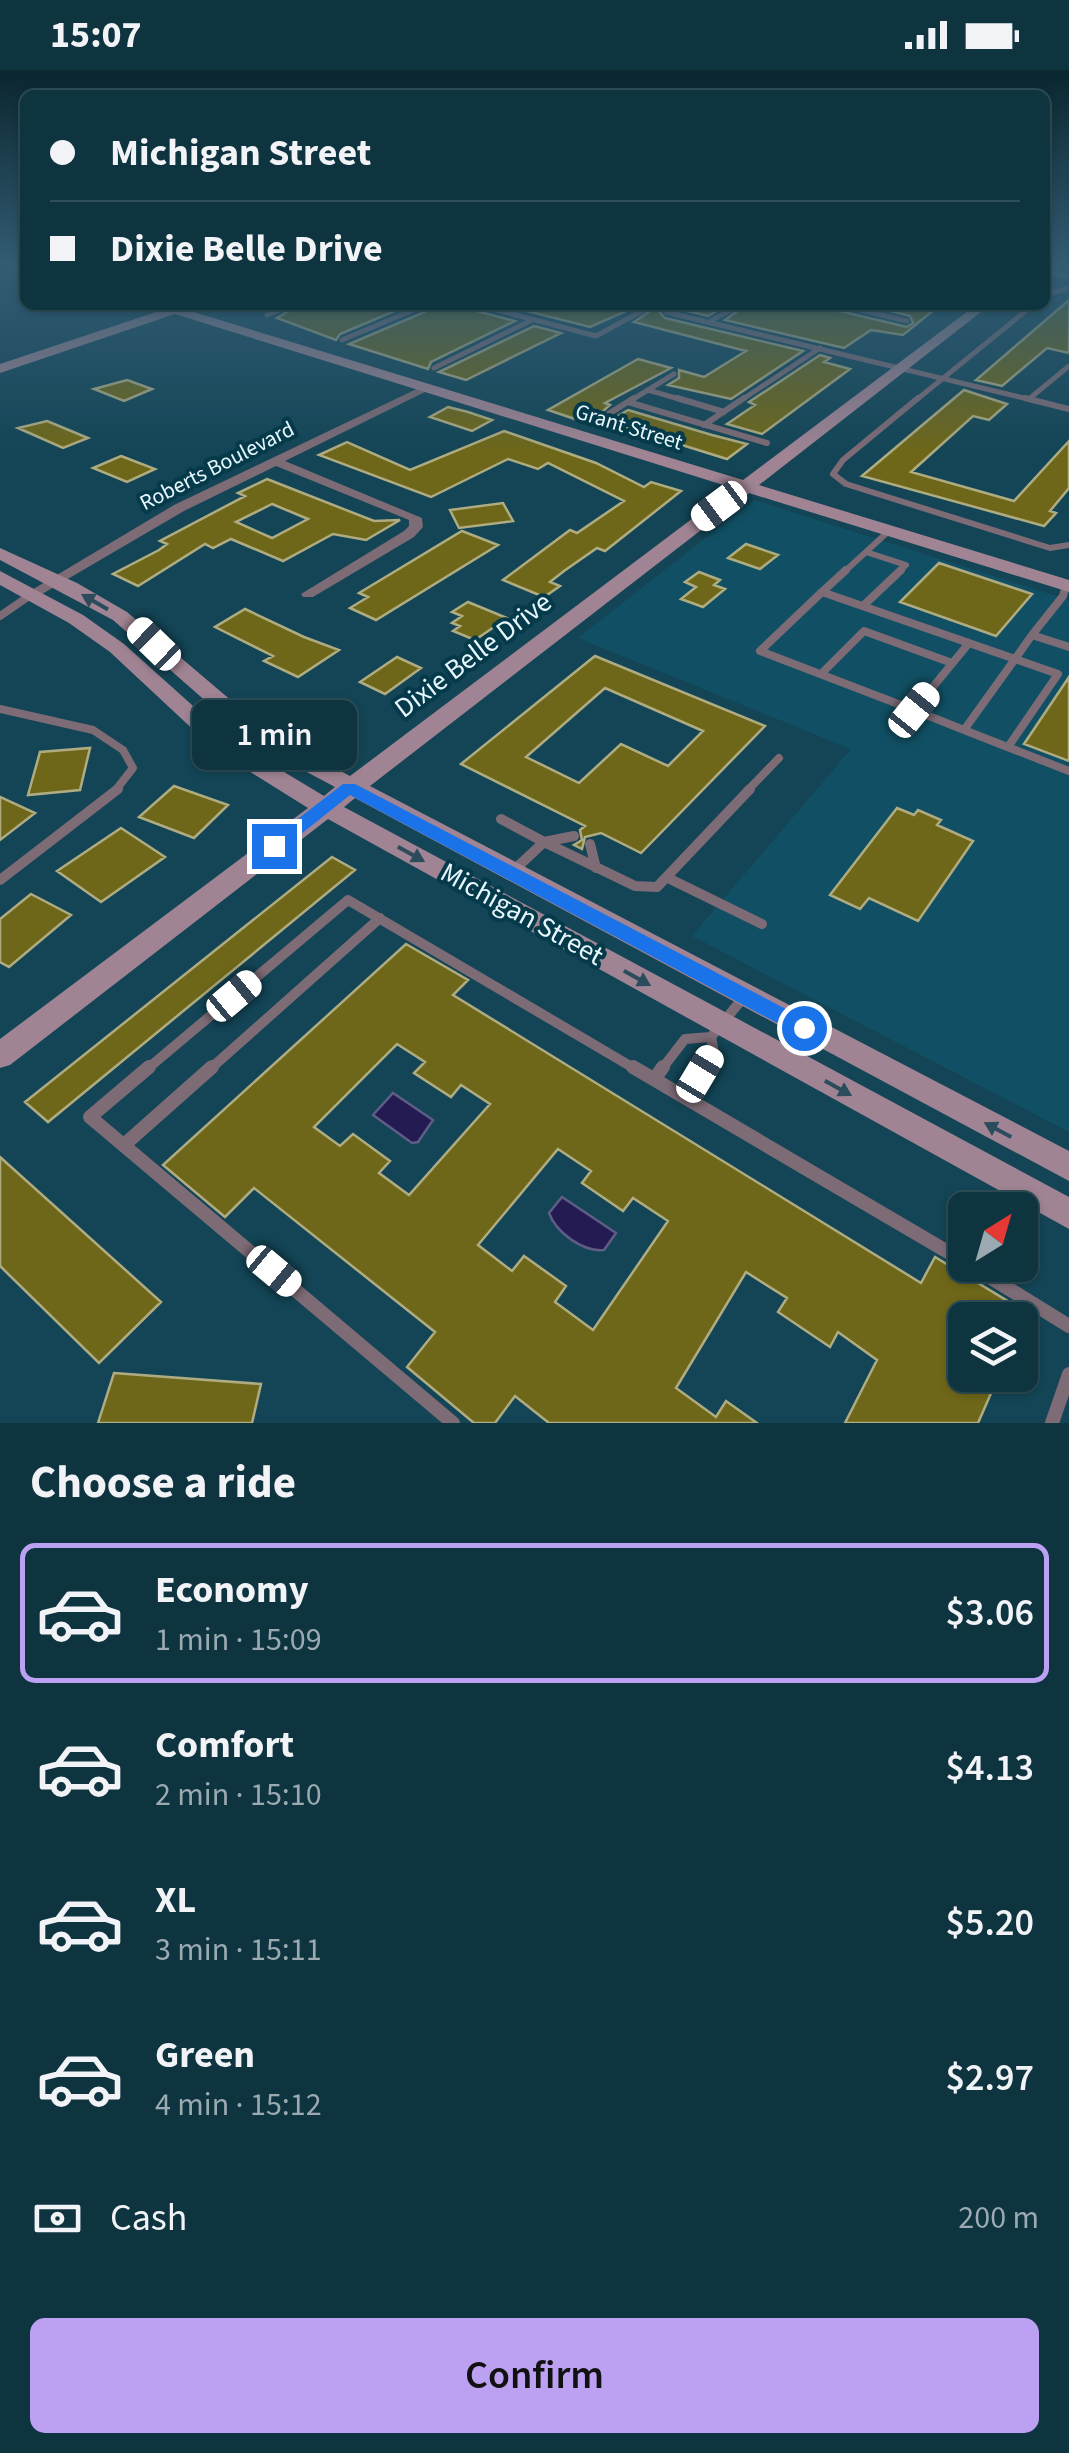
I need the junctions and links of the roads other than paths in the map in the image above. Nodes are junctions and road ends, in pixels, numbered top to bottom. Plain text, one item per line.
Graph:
1 (121, 328) edge
2 (234, 328) edge
3 (370, 328) edge
4 (517, 328) edge
5 (566, 328) edge
6 (610, 328) edge
7 (743, 328) edge
8 (953, 328) edge
9 (1005, 328) edge
10 (342, 340) dead end
11 (820, 348) junction
12 (1069, 366) edge
13 (901, 367) junction
14 (434, 368) dead end
15 (0, 369) edge
16 (674, 374) dead end
17 (944, 378) junction
18 (427, 387) junction
19 (648, 390) junction
20 (1029, 399) junction
21 (628, 402) junction
22 (1067, 406) edge
23 (724, 412) junction
24 (602, 418) dead end
25 (704, 425) junction
26 (767, 443) dead end
27 (274, 461) junction
28 (748, 484) junction
29 (891, 529) junction
30 (1069, 545) edge
31 (0, 552) edge
32 (866, 552) junction
33 (0, 577) edge
34 (57, 581) junction
35 (1068, 585) edge
36 (822, 592) junction
37 (32, 594) junction
38 (308, 594) dead end
39 (863, 606) junction
40 (0, 616) edge
41 (1032, 635) junction
42 (969, 643) junction
43 (1069, 647) edge
44 (1015, 659) junction
45 (952, 663) junction
46 (821, 674) junction
47 (0, 709) edge
48 (914, 710) junction
49 (964, 730) junction
50 (1008, 747) junction
51 (779, 758) dead end
52 (1069, 771) edge
53 (349, 788) junction
54 (325, 807) junction
55 (502, 819) dead end
56 (574, 836) dead end
57 (544, 842) junction
58 (590, 844) dead end
59 (596, 868) junction
60 (510, 872) junction
61 (668, 878) junction
62 (0, 880) edge
63 (380, 918) junction
64 (762, 924) dead end
65 (745, 996) junction
66 (716, 1031) junction
67 (0, 1056) edge
68 (656, 1078) junction
69 (688, 1096) junction
70 (124, 1145) junction
71 (1069, 1167) edge
72 (1069, 1214) edge
73 (948, 1253) edge
74 (997, 1282) edge
75 (1069, 1326) edge
76 (1069, 1374) edge
77 (453, 1423) edge
78 (1052, 1423) edge

1 - 15 street
2 - 18 street, Grant Street
3 - 10 lane
4 - 14 lane
5 - 6 lane
7 - 11 lane
8 - 13 street, Dixie Belle Drive
9 - 17 lane
11 - 13 lane
11 - 23 lane
12 - 20 lane
13 - 17 lane
13 - 28 street, Dixie Belle Drive
16 - 19 lane
17 - 20 lane
17 - 30 lane
18 - 27 street, Roberts Boulevard
18 - 28 street, Grant Street
19 - 21 lane
19 - 23 lane
20 - 22 lane
21 - 24 lane
21 - 25 lane
23 - 25 lane
25 - 26 lane
27 - 34 street, Roberts Boulevard
27 - 38 street
28 - 29 street, Grant Street
28 - 53 street, Dixie Belle Drive
29 - 32 lane
29 - 35 street, Grant Street
31 - 34 street, Michigan Street
32 - 36 lane
32 - 39 lane
33 - 37 street, Michigan Street
34 - 37 street, Roberts Boulevard
53 -> 34 street, Michigan Street
35 - 41 lane
36 - 39 lane
36 - 46 lane
37 - 40 lane
37 - 54 street, Michigan Street
39 - 42 lane
41 - 43 lane
41 - 44 lane
42 - 44 lane
42 - 45 lane
44 - 49 lane
44 - 50 lane
45 - 46 lane
45 - 48 lane
46 - 48 lane
47 - 62 lane
48 - 49 lane
49 - 50 lane
50 - 52 lane
51 - 61 lane
53 - 54 street, Dixie Belle Drive
53 - 60 street, Michigan Street
54 -> 66 street, Michigan Street
54 - 67 street, Dixie Belle Drive
55 - 57 lane
56 - 57 lane
57 - 59 lane
57 - 60 lane
58 - 59 lane
59 - 61 lane
60 - 65 street, Michigan Street
61 - 64 lane
63 - 68 lane
63 - 70 lane
63 - 70 lane
65 - 66 lane
71 -> 65 street, Michigan Street
66 - 68 lane
66 - 69 lane
66 -> 72 street, Michigan Street
68 - 69 lane
69 - 73 lane
70 - 77 lane
74 - 75 lane
76 - 78 lane

